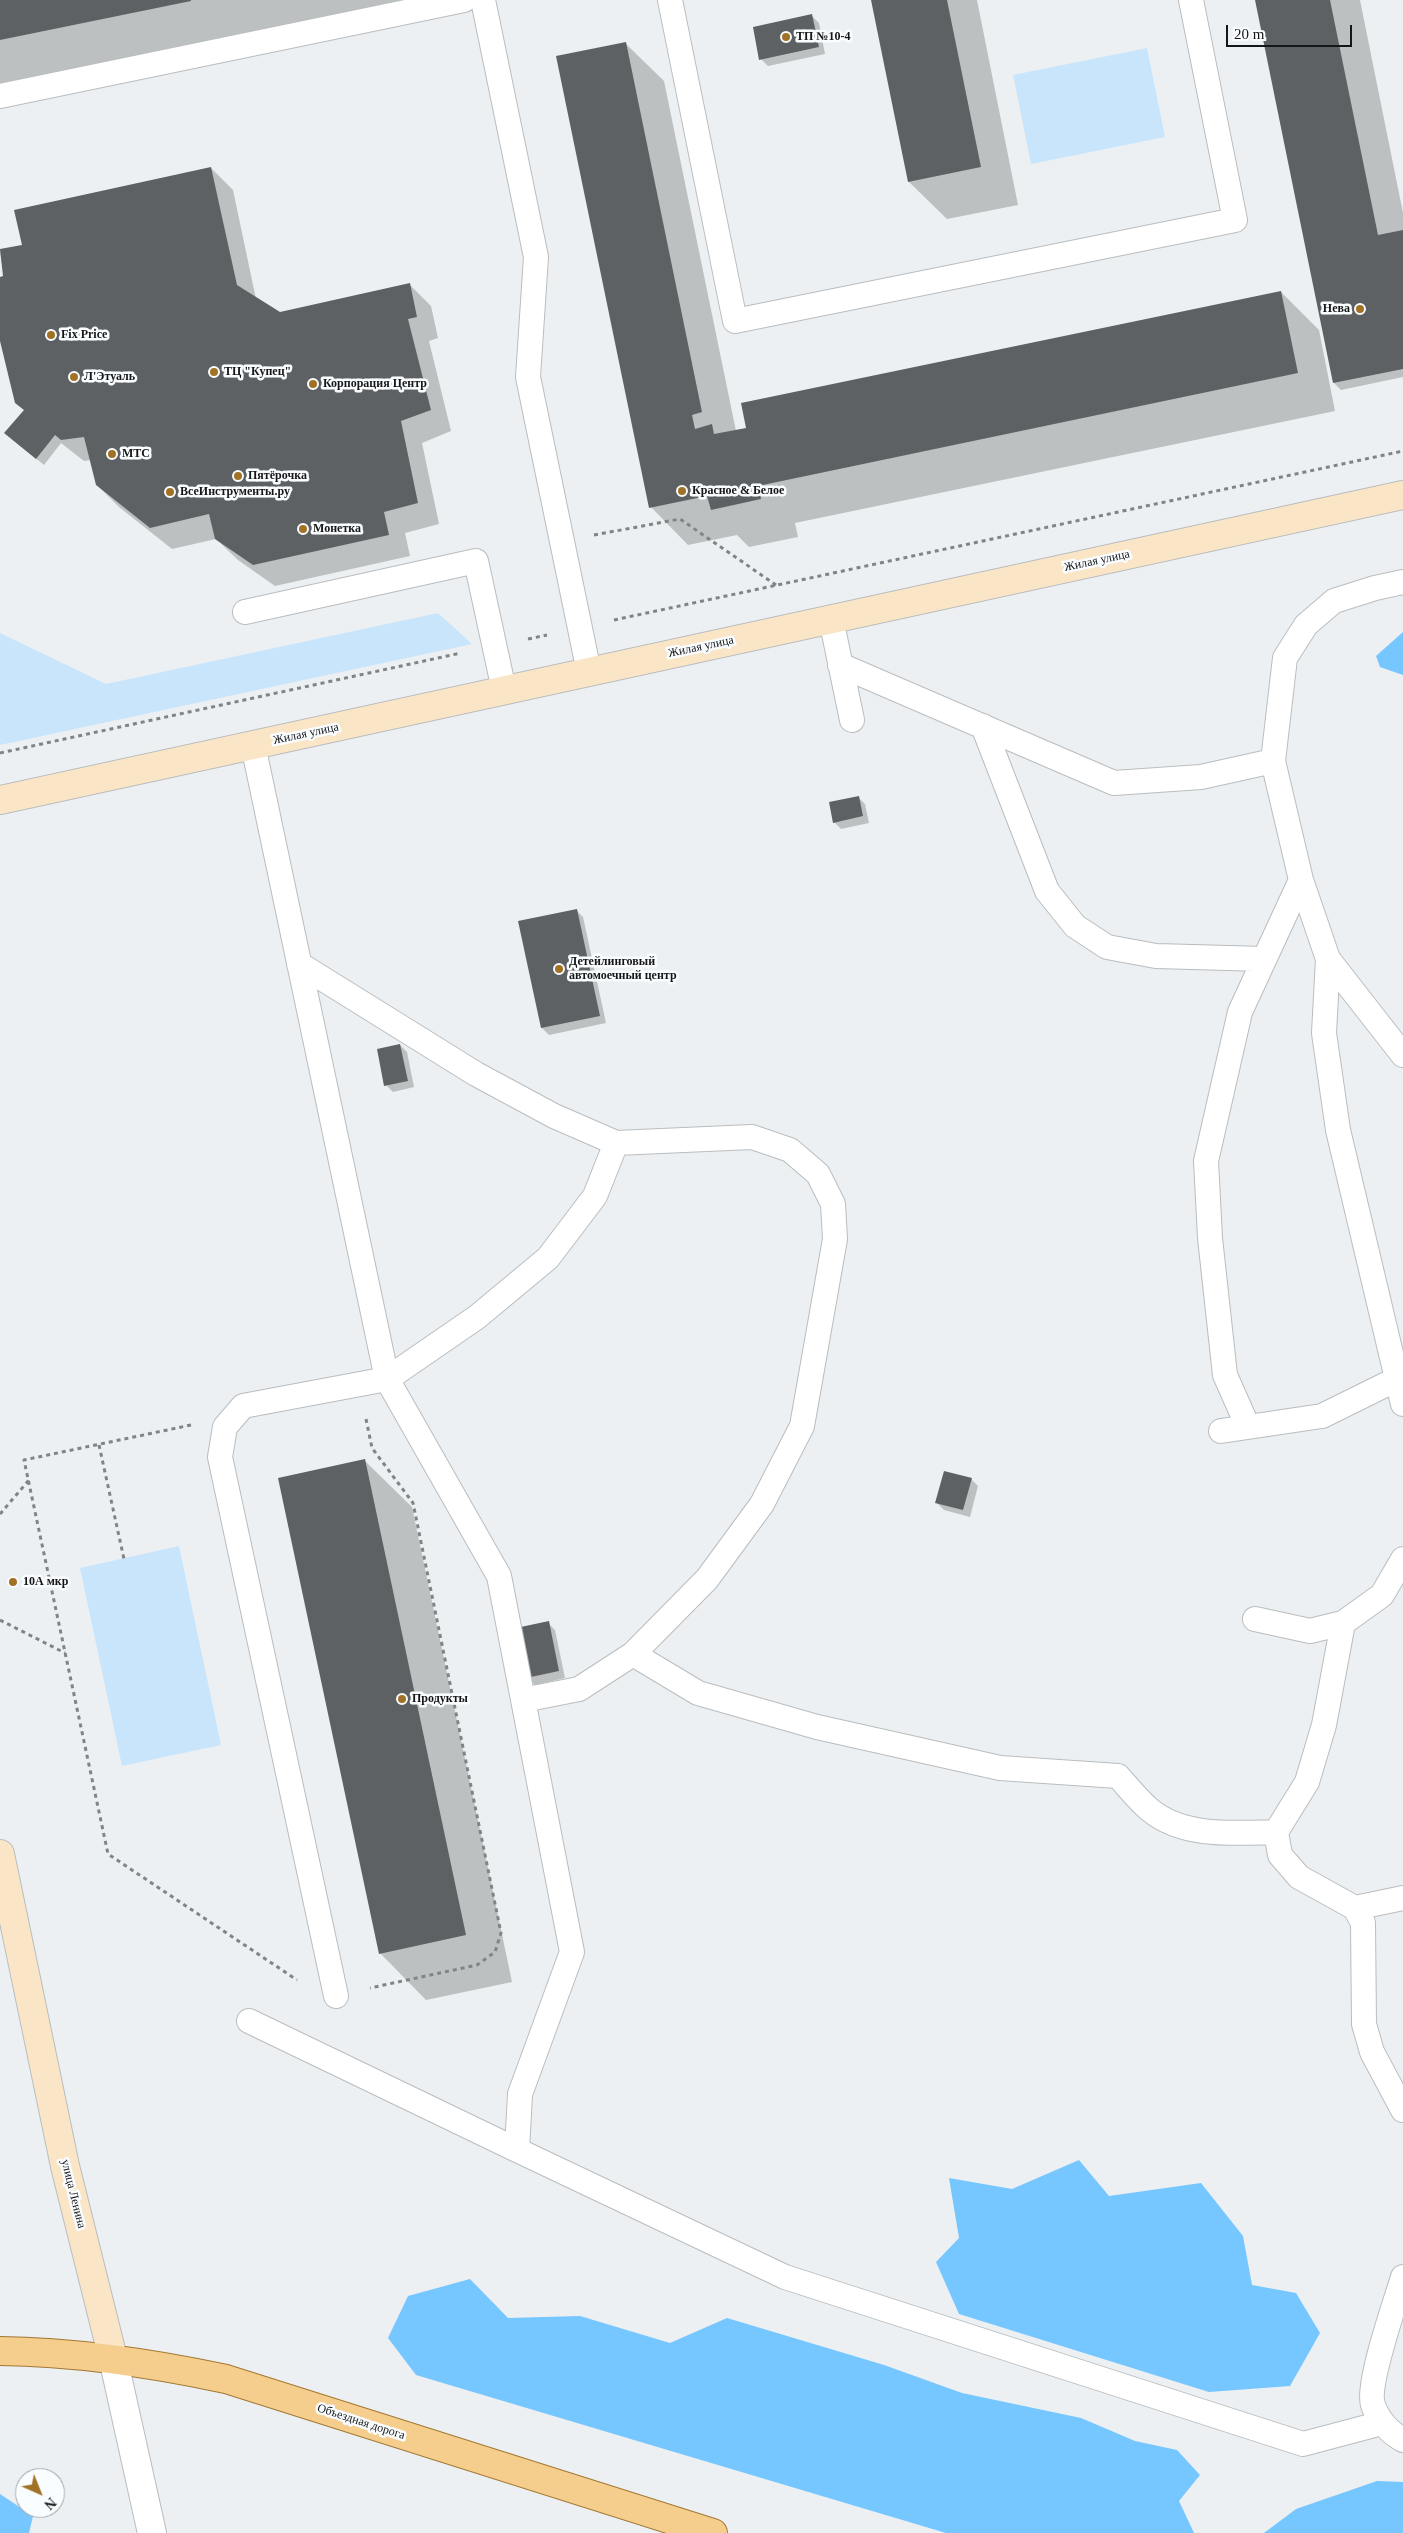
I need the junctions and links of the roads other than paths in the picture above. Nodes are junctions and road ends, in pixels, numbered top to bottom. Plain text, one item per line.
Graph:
1 (464, 0) edge
2 (483, 0) edge
3 (670, 0) edge
4 (1191, 0) edge
5 (0, 96) edge
6 (1403, 495) edge
7 (1403, 582) edge
8 (245, 612) dead end
9 (831, 619) junction
10 (840, 665) junction
11 (589, 672) junction
12 (504, 690) junction
13 (852, 720) dead end
14 (983, 726) junction
15 (253, 746) junction
16 (1273, 761) junction
17 (0, 800) edge
18 (1301, 880) junction
19 (1264, 959) junction
20 (1328, 959) junction
21 (299, 964) junction
22 (1403, 1055) edge
23 (616, 1143) junction
24 (387, 1378) junction
25 (1397, 1380) junction
26 (1403, 1404) edge
27 (1248, 1427) junction
28 (1221, 1431) dead end
29 (1403, 1559) edge
30 (1255, 1619) dead end
31 (1343, 1623) junction
32 (633, 1654) junction
33 (522, 1700) junction
34 (1276, 1832) junction
35 (0, 1854) edge
36 (1403, 1898) edge
37 (1355, 1908) junction
38 (336, 1996) road end
39 (249, 2021) dead end
40 (1403, 2110) edge
41 (517, 2150) junction
42 (1403, 2277) edge
43 (0, 2351) edge
44 (113, 2358) junction
45 (1382, 2423) junction
46 (1403, 2440) edge
47 (152, 2533) edge
48 (713, 2533) edge

1 - 5 lane
2 - 11 lane
3 - 4 lane
6 - 9 main road, Жилая улица
7 - 16 lane
8 - 12 lane
9 - 10 lane
9 - 11 main road, Жилая улица
10 - 13 lane
10 - 14 lane
11 - 12 main road, Жилая улица
12 - 15 main road, Жилая улица
14 - 16 lane
14 - 19 lane
15 - 17 main road, Жилая улица
15 - 21 lane
16 - 18 lane
18 - 19 lane
18 - 20 lane
19 - 27 lane
20 - 22 lane
20 - 25 lane
21 - 23 lane
21 - 24 lane
23 - 24 lane
23 - 32 lane
24 - 33 lane
24 - 38 lane
25 - 26 lane
25 - 27 lane
27 - 28 lane
29 - 31 lane
30 - 31 lane
31 - 34 lane
32 - 33 lane
32 - 34 lane
33 - 41 lane
34 - 37 lane
35 - 44 main road, улица Ленина
36 - 37 lane
37 - 40 lane
39 - 41 lane
41 - 45 lane
42 - 45 lane
43 - 44 main road, Объездная дорога
44 - 47 street, улица Ленина
44 - 48 main road, Объездная дорога
45 - 46 lane

